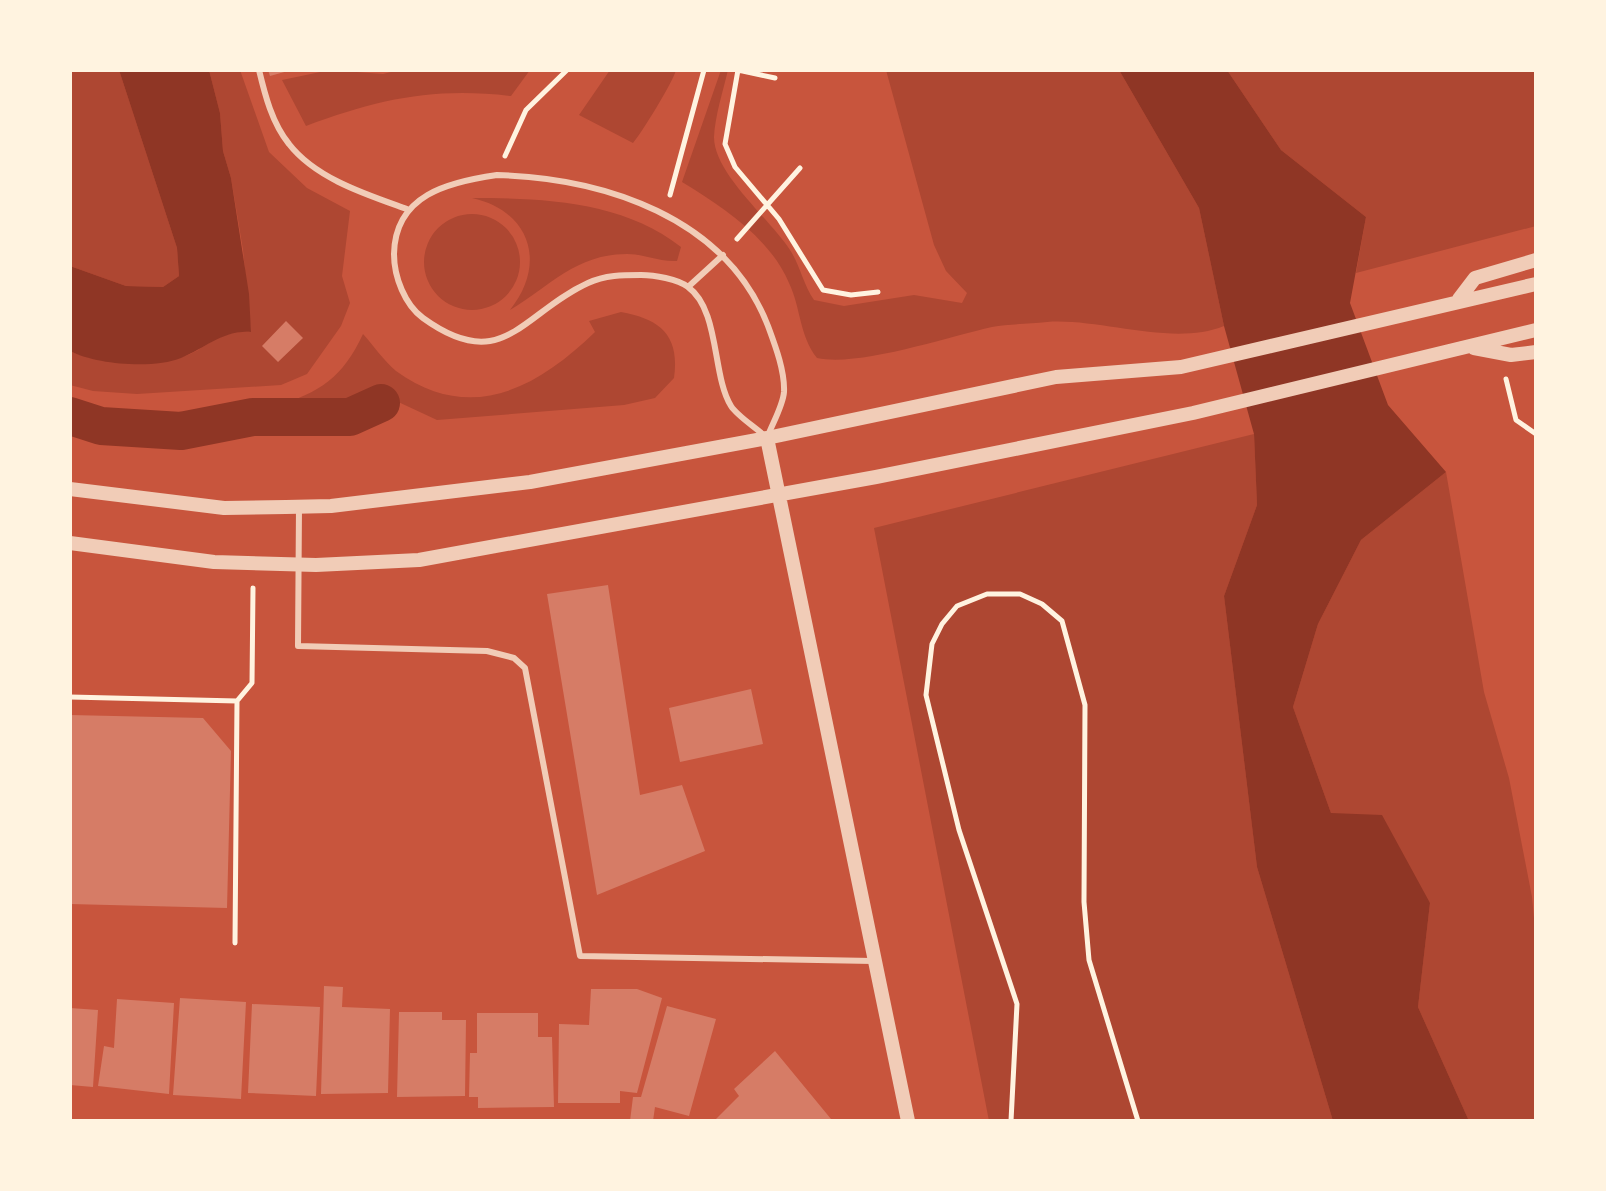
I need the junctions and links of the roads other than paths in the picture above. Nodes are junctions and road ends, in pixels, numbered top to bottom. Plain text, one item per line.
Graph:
1 (259, 70) edge
2 (407, 209) junction
3 (723, 255) junction
4 (1536, 260) edge
5 (1536, 284) edge
6 (688, 287) junction
7 (1459, 299) junction
8 (1536, 330) edge
9 (1466, 347) junction
10 (1536, 352) edge
11 (767, 438) junction
12 (70, 489) edge
13 (778, 494) junction
14 (299, 507) junction
15 (70, 543) edge
16 (299, 565) junction
17 (875, 961) junction
18 (908, 1121) edge

1 - 2 lane
2 - 3 lane
2 - 6 lane
3 - 6 lane
3 - 11 lane
4 - 7 street
5 - 7 street
6 - 11 lane
7 - 11 street
8 - 9 street
9 - 10 street
9 - 13 street
11 - 13 street
11 - 14 street
12 - 14 street
13 - 16 street
13 - 17 street
14 - 16 lane
15 - 16 street
16 - 17 lane
17 - 18 street

